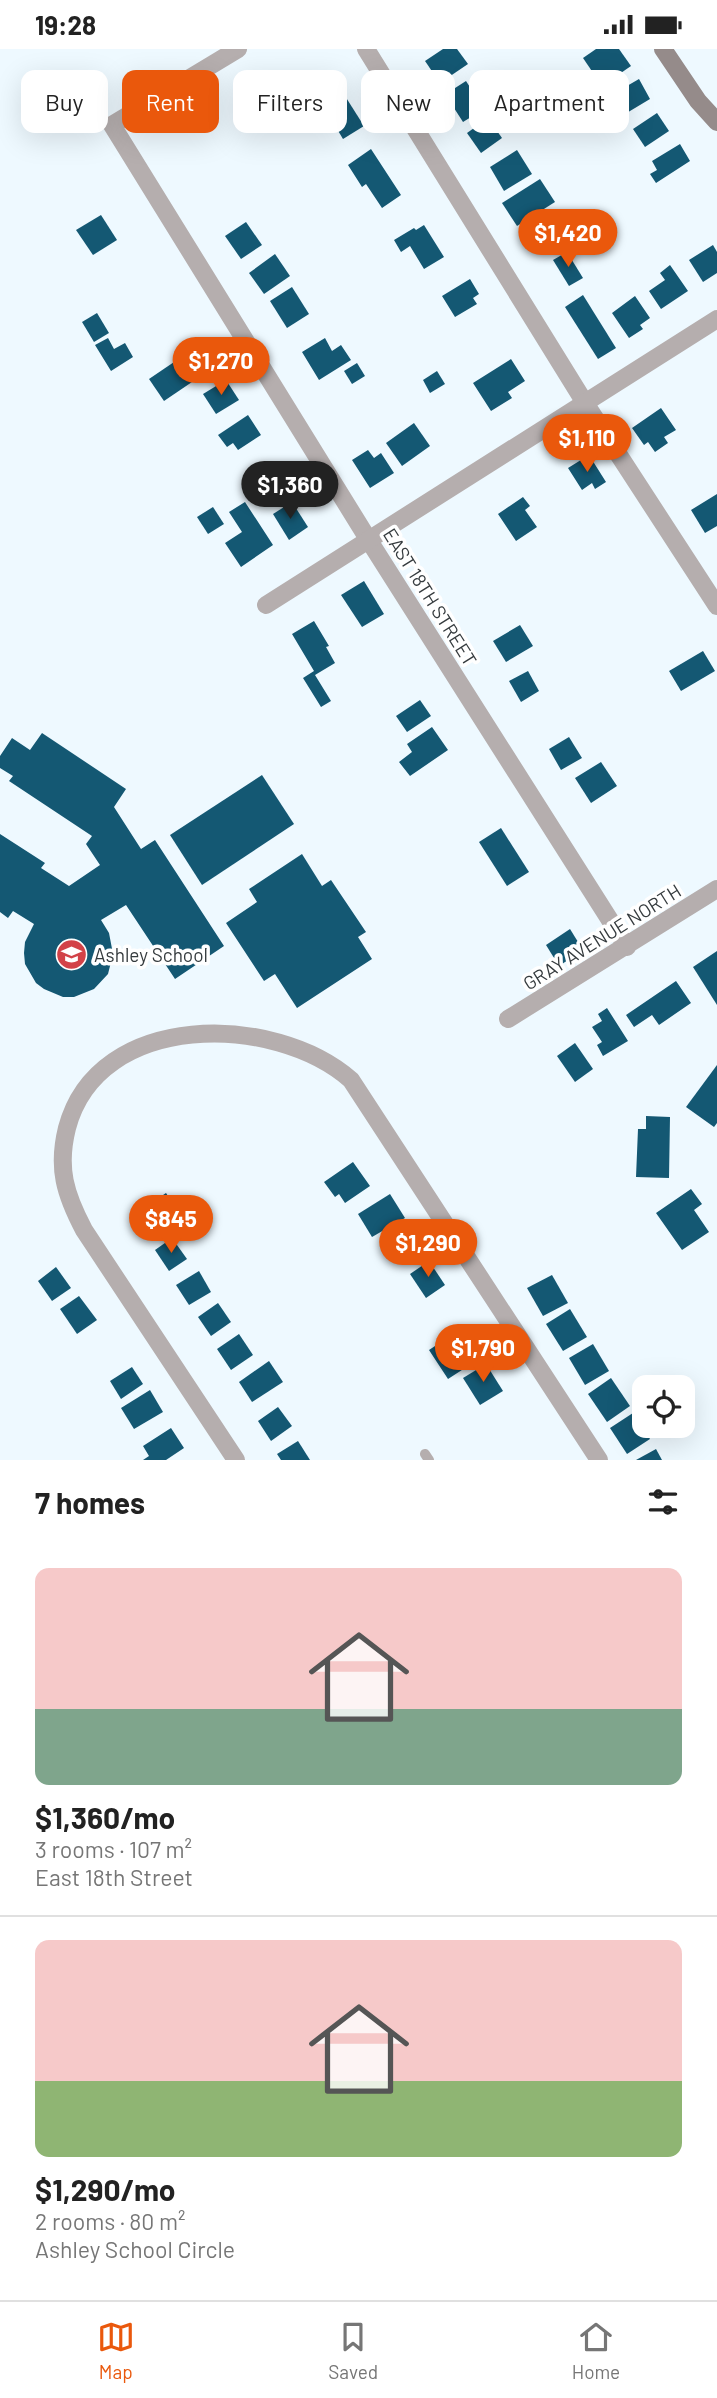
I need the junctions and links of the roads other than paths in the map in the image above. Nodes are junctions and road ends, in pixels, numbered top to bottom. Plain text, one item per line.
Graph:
1 (238, 49) edge
2 (366, 49) edge
3 (663, 49) edge
4 (717, 122) edge
5 (717, 319) edge
6 (585, 403) junction
7 (368, 539) junction
8 (266, 605) dead end
9 (717, 606) edge
10 (717, 889) edge
11 (627, 947) junction
12 (508, 1019) dead end
13 (236, 1460) edge
14 (599, 1460) edge

1 - 7 street, EAST 18TH STREET
2 - 6 street
3 - 4 street
5 - 6 street
6 - 7 street
6 - 9 street
7 - 8 street
7 - 11 street, EAST 18TH STREET
10 - 11 street, GRAY AVENUE NORTH
11 - 12 street, GRAY AVENUE NORTH
13 - 14 street

